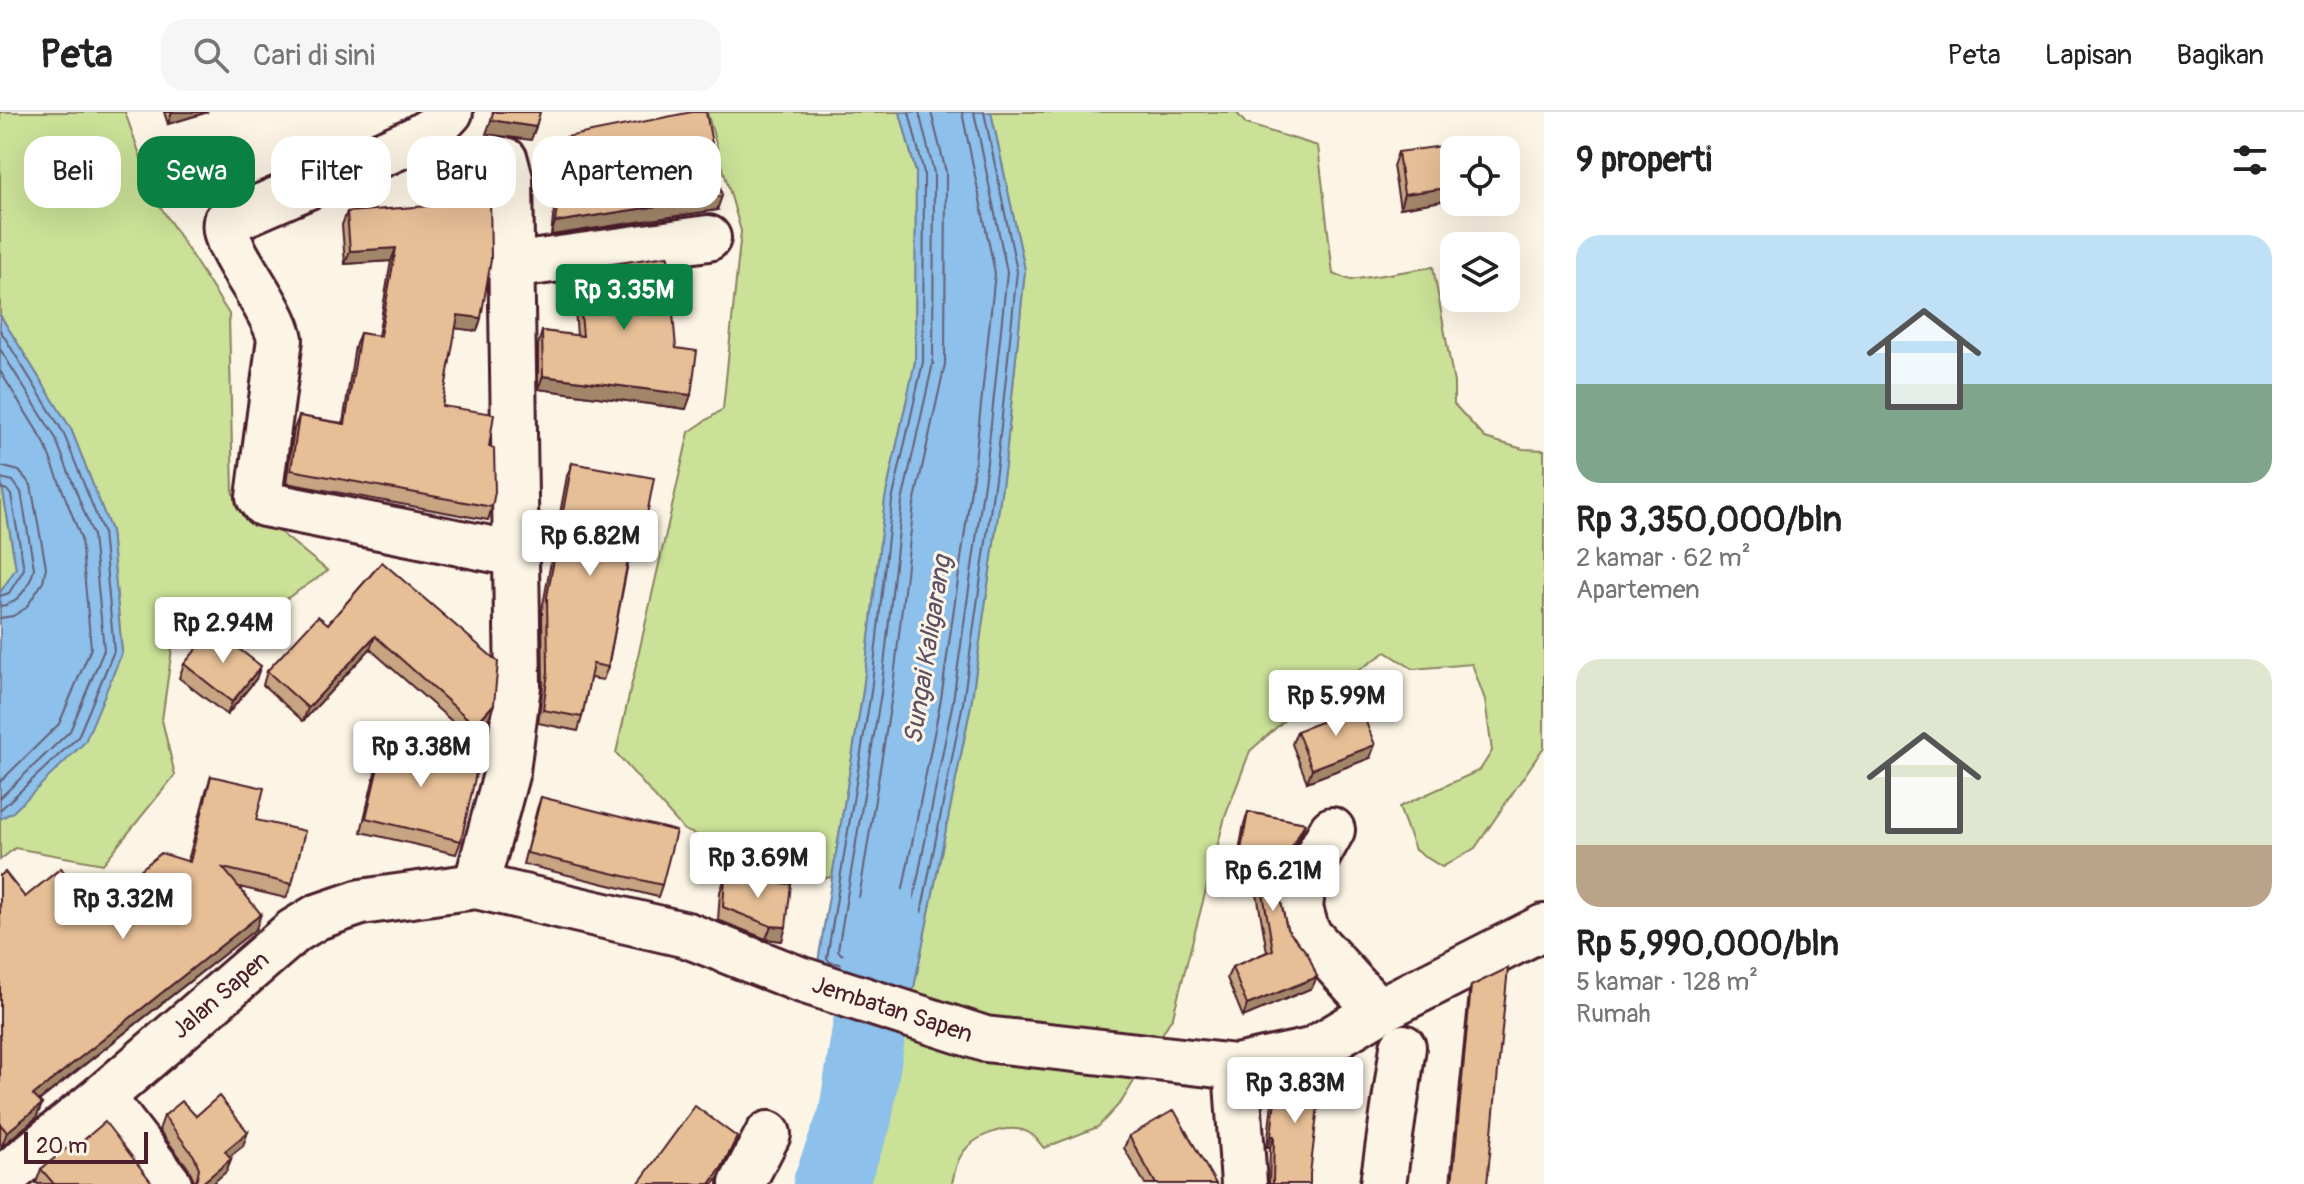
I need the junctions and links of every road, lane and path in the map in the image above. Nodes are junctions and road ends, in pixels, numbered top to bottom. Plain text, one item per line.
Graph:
1 (450, 112) edge
2 (510, 208) edge
3 (708, 238) dead end
4 (510, 266) junction
5 (515, 554) junction
6 (1332, 830) dead end
7 (476, 886) junction
8 (1544, 927) edge
9 (1378, 1011) junction
10 (1403, 1047) dead end
11 (1236, 1067) junction
12 (102, 1097) junction
13 (768, 1134) dead end
14 (0, 1180) edge
15 (169, 1184) edge
16 (742, 1184) edge
17 (1244, 1184) edge
18 (1383, 1184) edge

1 - 5 street
2 - 4 street
3 - 4 street
4 - 5 street
5 - 7 street
6 - 9 street
7 - 11 street, Jembatan Sapen
7 - 12 street, Jalan Sapen
8 - 9 street, Jembatan Sapen
9 - 11 street, Jembatan Sapen
10 - 18 street
11 - 17 street
12 - 14 street, Jalan Sapen
12 - 15 street
13 - 16 street

